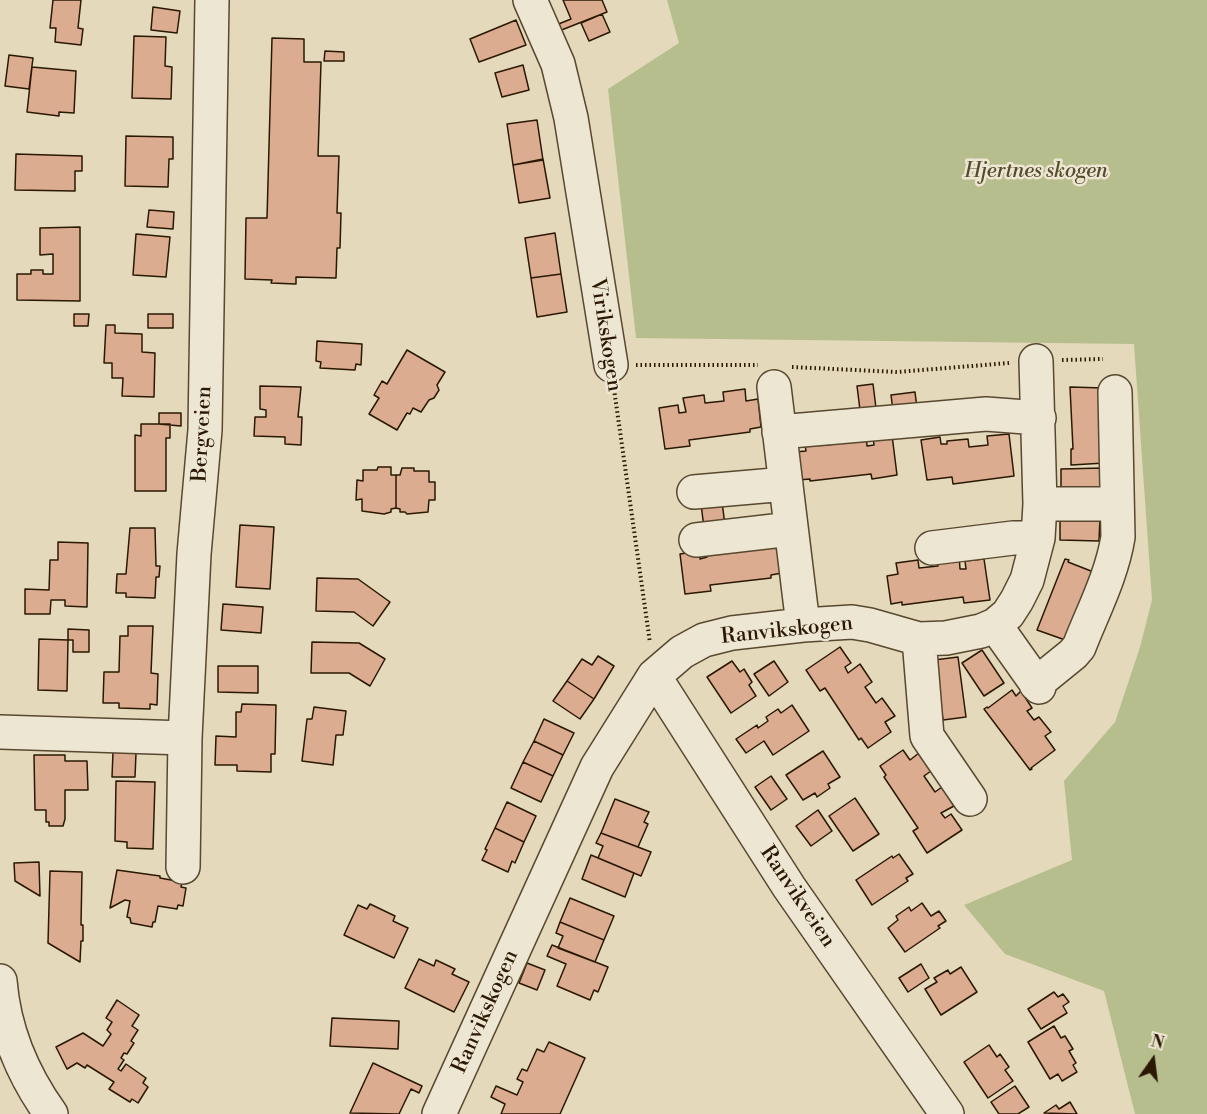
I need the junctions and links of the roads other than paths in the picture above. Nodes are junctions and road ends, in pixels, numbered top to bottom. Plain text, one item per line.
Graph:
1 (212, 0) edge
2 (530, 0) edge
3 (1036, 361) road end
4 (611, 365) road end
5 (773, 373) road end
6 (1115, 392) dead end
7 (1039, 418) junction
8 (779, 432) junction
9 (786, 484) junction
10 (694, 492) dead end
11 (1040, 504) junction
12 (1117, 504) junction
13 (791, 529) junction
14 (1038, 538) junction
15 (696, 540) dead end
16 (932, 548) dead end
17 (803, 625) junction
18 (995, 625) junction
19 (919, 639) junction
20 (654, 676) junction
21 (0, 732) edge
22 (185, 738) junction
23 (970, 799) dead end
24 (183, 867) dead end
25 (0, 981) edge
26 (51, 1114) edge
27 (439, 1114) edge
28 (947, 1114) edge

1 - 22 street, Bergveien
2 - 4 street, Virikskogen
3 - 7 street, Ranvikskogen
5 - 8 street
6 - 12 street
7 - 8 street
7 - 11 street, Ranvikskogen
8 - 9 street
9 - 10 street
9 - 13 street
11 - 12 street
11 - 14 street, Ranvikskogen
12 - 18 street
13 - 15 street
13 - 17 street
14 - 16 street
14 - 18 street, Ranvikskogen
17 - 19 street, Ranvikskogen
17 - 20 street, Ranvikskogen
18 - 19 street, Ranvikskogen
19 - 23 street
20 - 27 street, Ranvikskogen
20 - 28 street, Ranvikveien
21 - 22 street
22 - 24 street, Bergveien
25 - 26 street

